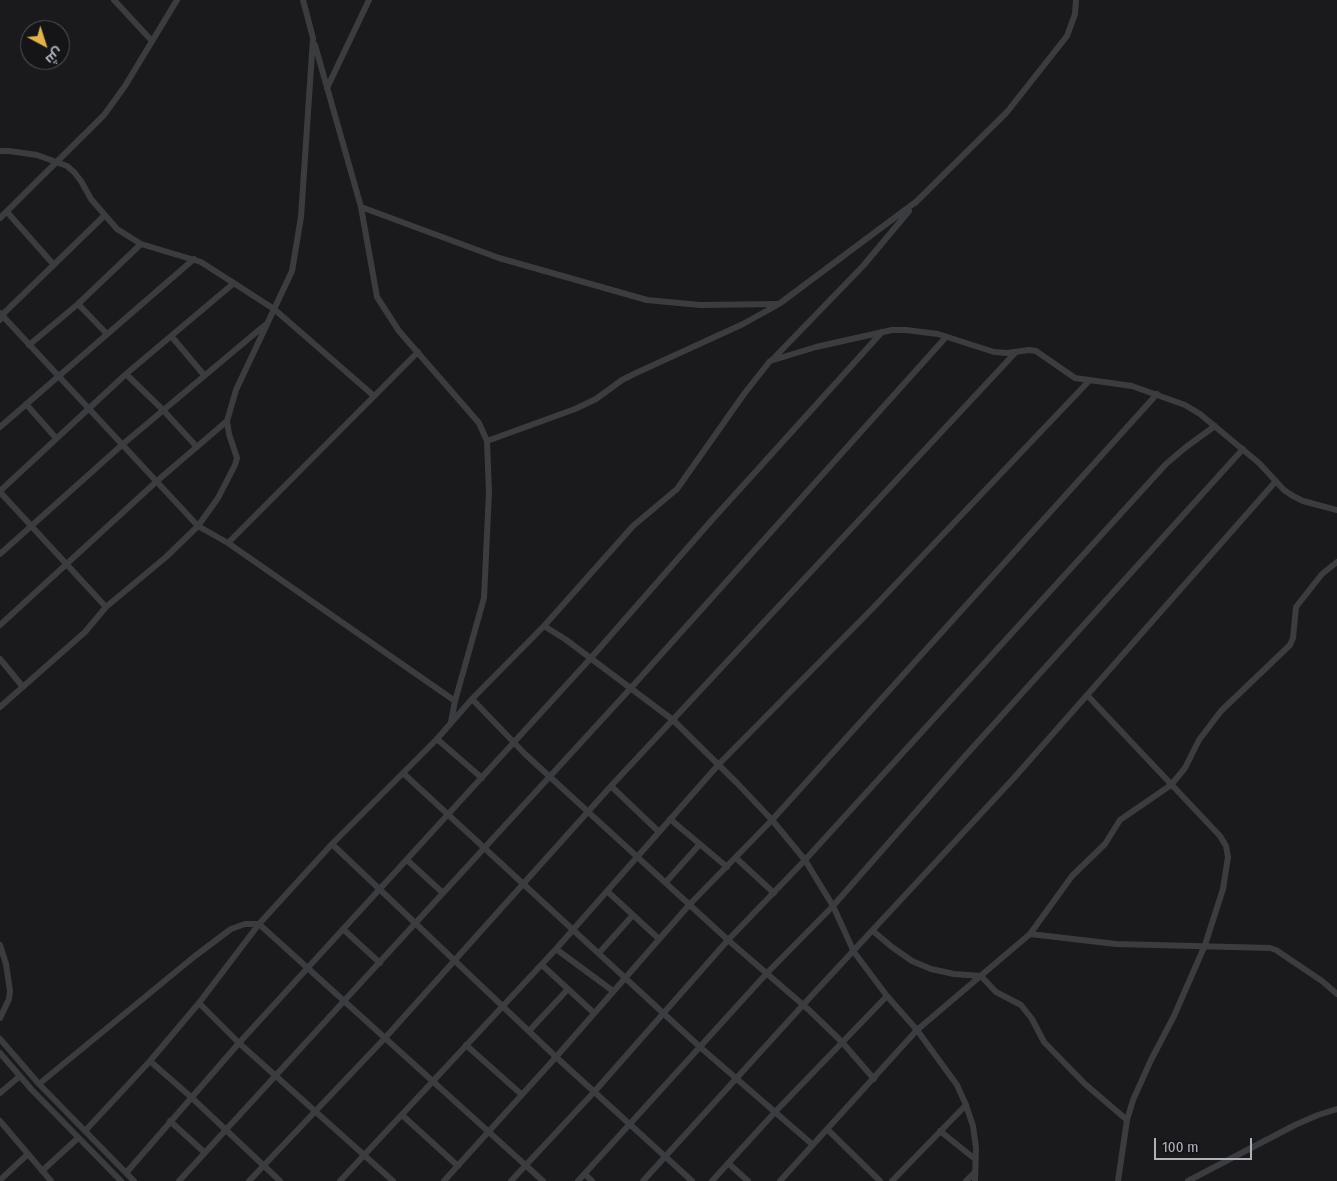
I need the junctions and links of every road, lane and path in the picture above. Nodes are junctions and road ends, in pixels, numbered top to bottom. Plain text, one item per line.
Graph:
1 (114, 0) edge
2 (177, 0) edge
3 (303, 0) edge
4 (369, 0) edge
5 (1076, 0) edge
6 (313, 38) junction
7 (152, 41) junction
8 (327, 88) junction
9 (0, 151) edge
10 (58, 161) junction
11 (917, 201) junction
12 (361, 207) junction
13 (7, 212) junction
14 (105, 216) junction
15 (0, 218) edge
16 (141, 244) junction
17 (194, 259) junction
18 (54, 265) junction
19 (234, 283) junction
20 (78, 304) junction
21 (779, 304) junction
22 (274, 309) junction
23 (1, 316) edge
24 (267, 322) junction
25 (882, 332) junction
26 (107, 334) junction
27 (172, 337) junction
28 (946, 337) junction
29 (30, 345) junction
30 (418, 352) junction
31 (1015, 353) junction
32 (770, 361) junction
33 (126, 374) junction
34 (204, 375) junction
35 (59, 376) junction
36 (1089, 381) junction
37 (1157, 394) junction
38 (374, 396) junction
39 (26, 404) junction
40 (88, 409) junction
41 (164, 410) junction
42 (227, 421) junction
43 (1215, 426) junction
44 (0, 427) edge
45 (56, 438) junction
46 (487, 441) junction
47 (122, 444) junction
48 (197, 447) junction
49 (1243, 449) junction
50 (157, 481) junction
51 (1276, 482) junction
52 (0, 491) edge
53 (1337, 510) edge
54 (32, 526) junction
55 (198, 526) junction
56 (228, 543) junction
57 (0, 554) edge
58 (1337, 562) edge
59 (67, 564) junction
60 (106, 607) junction
61 (0, 625) edge
62 (544, 626) junction
63 (0, 659) edge
64 (590, 659) junction
65 (23, 687) junction
66 (630, 689) junction
67 (1087, 695) junction
68 (472, 699) junction
69 (455, 701) junction
70 (0, 707) edge
71 (672, 720) junction
72 (451, 723) junction
73 (438, 738) junction
74 (514, 743) junction
75 (719, 764) junction
76 (404, 773) junction
77 (549, 776) junction
78 (482, 778) junction
79 (1171, 785) junction
80 (611, 786) junction
81 (589, 811) junction
82 (449, 815) junction
83 (670, 819) junction
84 (772, 820) junction
85 (659, 832) junction
86 (332, 844) junction
87 (700, 844) junction
88 (485, 848) junction
89 (638, 856) junction
90 (736, 858) junction
91 (407, 860) junction
92 (805, 860) junction
93 (727, 867) junction
94 (666, 882) junction
95 (524, 885) junction
96 (380, 889) junction
97 (607, 891) junction
98 (443, 893) junction
99 (774, 893) junction
100 (690, 904) junction
101 (832, 906) junction
102 (634, 915) junction
103 (259, 924) junction
104 (416, 924) junction
105 (343, 929) junction
106 (574, 929) junction
107 (873, 931) junction
108 (1030, 934) junction
109 (659, 939) junction
110 (728, 940) junction
111 (0, 945) edge
112 (1205, 945) junction
113 (556, 949) junction
114 (854, 952) junction
115 (599, 953) junction
116 (456, 960) junction
117 (380, 963) junction
118 (542, 965) junction
119 (308, 967) junction
120 (766, 973) junction
121 (981, 976) junction
122 (625, 977) junction
123 (568, 989) junction
124 (613, 991) junction
125 (1337, 994) edge
126 (887, 996) junction
127 (344, 1000) junction
128 (199, 1003) junction
129 (804, 1005) junction
130 (503, 1006) junction
131 (594, 1013) junction
132 (664, 1013) junction
133 (0, 1018) edge
134 (918, 1030) junction
135 (529, 1031) junction
136 (385, 1038) junction
137 (0, 1039) edge
138 (842, 1042) junction
139 (239, 1043) junction
140 (466, 1045) junction
141 (700, 1047) junction
142 (0, 1053) edge
143 (556, 1057) junction
144 (150, 1061) junction
145 (20, 1076) junction
146 (276, 1076) junction
147 (737, 1079) junction
148 (874, 1079) junction
149 (434, 1081) junction
150 (39, 1084) junction
151 (595, 1091) junction
152 (0, 1093) edge
153 (522, 1094) junction
154 (191, 1097) junction
155 (966, 1105) junction
156 (1337, 1109) edge
157 (315, 1112) junction
158 (775, 1112) junction
159 (402, 1115) junction
160 (0, 1120) edge
161 (1127, 1120) junction
162 (170, 1121) junction
163 (630, 1124) junction
164 (827, 1129) junction
165 (225, 1130) junction
166 (488, 1131) junction
167 (940, 1131) junction
168 (84, 1132) junction
169 (78, 1138) junction
170 (813, 1145) junction
171 (204, 1152) junction
172 (28, 1154) junction
173 (365, 1155) junction
174 (665, 1157) junction
175 (975, 1158) junction
176 (728, 1163) junction
177 (526, 1165) junction
178 (263, 1166) junction
179 (458, 1166) junction
180 (42, 1170) junction
181 (975, 1172) junction
182 (126, 1173) junction
183 (585, 1174) junction
184 (0, 1180) edge
185 (876, 1180) edge
186 (51, 1181) edge
187 (121, 1181) edge
188 (134, 1181) edge
189 (179, 1181) edge
190 (249, 1181) edge
191 (280, 1181) edge
192 (340, 1181) edge
193 (393, 1181) edge
194 (444, 1181) edge
195 (511, 1181) edge
196 (543, 1181) edge
197 (578, 1181) edge
198 (592, 1181) edge
199 (644, 1181) edge
200 (692, 1181) edge
201 (712, 1181) edge
202 (748, 1181) edge
203 (780, 1181) edge
204 (892, 1181) edge
205 (966, 1181) edge
206 (976, 1181) edge
207 (1118, 1181) edge
208 (1188, 1181) edge

1 - 7 street
2 - 7 street
3 - 6 street
4 - 8 street
5 - 11 street
6 - 8 street
6 - 22 street
7 - 10 street
8 - 12 street
9 - 10 street
10 - 13 street
10 - 14 street
11 - 21 street
11 - 32 street
12 - 21 street
12 - 30 street
13 - 15 street
13 - 18 street
14 - 16 street
14 - 18 street
16 - 17 street
16 - 20 street
17 - 19 street
17 - 26 street
18 - 23 street
19 - 22 street
19 - 27 street
20 - 26 street
20 - 29 street
21 - 46 street
22 - 24 street
22 - 38 street
23 - 29 street
24 - 34 street
24 - 42 street
25 - 28 street
25 - 32 street
25 - 64 street
26 - 35 street
27 - 33 street
27 - 34 street
28 - 31 street
28 - 66 street
29 - 35 street
30 - 38 street
30 - 46 street
31 - 36 street
31 - 71 street
32 - 62 street
33 - 40 street
33 - 41 street
34 - 41 street
35 - 39 street
35 - 40 street
36 - 37 street
36 - 75 street
37 - 43 street
37 - 84 street
38 - 56 street
39 - 44 street
39 - 45 street
40 - 45 street
40 - 47 street
41 - 47 street
41 - 48 street
42 - 48 street
42 - 55 street
43 - 49 street
43 - 92 street
45 - 52 street
46 - 69 street
47 - 50 street
47 - 54 street
48 - 50 street
49 - 51 street
49 - 101 street
50 - 55 street
50 - 59 street
51 - 53 street
51 - 67 street
52 - 54 street
54 - 57 street
54 - 59 street
55 - 56 street
55 - 60 street
56 - 69 street
58 - 79 street
59 - 60 street
59 - 61 street
60 - 65 street
62 - 64 street
62 - 68 street
63 - 65 street
64 - 66 street
64 - 74 street
65 - 70 street
66 - 71 street
66 - 77 street
67 - 79 street
67 - 107 street
68 - 72 street
68 - 74 street
69 - 72 street
71 - 75 street
71 - 80 street
72 - 73 street
73 - 76 street
73 - 78 street
74 - 77 street
74 - 78 street
75 - 83 street
75 - 84 street
76 - 82 street
76 - 86 street
77 - 81 street
77 - 88 street
78 - 82 street
79 - 108 street
79 - 112 street
80 - 81 street
80 - 85 street
81 - 89 street
81 - 95 street
82 - 88 street
82 - 91 street
83 - 85 street
83 - 87 street
84 - 90 street
84 - 92 street
85 - 89 street
86 - 96 street
86 - 103 street
87 - 93 street
87 - 94 street
88 - 95 street
88 - 98 street
89 - 94 street
89 - 97 street
90 - 93 street
90 - 99 street
91 - 96 street
91 - 98 street
92 - 99 street
92 - 101 street
93 - 100 street
94 - 100 street
95 - 106 street
95 - 116 street
96 - 104 street
96 - 105 street
97 - 102 street
97 - 106 street
98 - 104 street
99 - 110 street
100 - 109 street
100 - 110 street
101 - 114 street
101 - 120 street
102 - 109 street
102 - 115 street
103 - 119 street
103 - 128 street
103 - 150 street
104 - 116 street
104 - 117 street
105 - 117 street
105 - 119 street
106 - 113 street
106 - 115 street
107 - 114 street
107 - 121 street
108 - 112 street
108 - 121 street
109 - 122 street
110 - 120 street
110 - 132 street
111 - 133 street
112 - 125 street
112 - 161 street
113 - 118 street
113 - 124 street
114 - 126 street
114 - 129 street
115 - 122 street
116 - 130 street
116 - 136 street
117 - 127 street
118 - 123 street
118 - 130 street
119 - 127 street
119 - 139 street
120 - 129 street
120 - 141 street
121 - 134 street
121 - 161 street
122 - 124 street
122 - 132 street
123 - 131 street
123 - 135 street
124 - 131 street
126 - 134 street
126 - 138 street
127 - 136 street
127 - 146 street
128 - 139 street
128 - 144 street
129 - 138 street
129 - 147 street
130 - 135 street
130 - 140 street
131 - 143 street
132 - 141 street
132 - 151 street
134 - 148 street
134 - 155 street
135 - 143 street
136 - 149 street
136 - 157 street
137 - 150 street
138 - 148 street
138 - 158 street
139 - 146 street
139 - 154 street
140 - 149 street
140 - 153 street
141 - 147 street
141 - 163 street
142 - 145 street
143 - 151 street
143 - 153 street
144 - 154 street
144 - 168 street
145 - 152 street
145 - 169 street
146 - 157 street
146 - 165 street
147 - 158 street
147 - 174 street
148 - 164 street
149 - 159 street
149 - 166 street
150 - 168 street
151 - 163 street
151 - 177 street
153 - 166 street
154 - 162 street
154 - 165 street
155 - 167 street
155 - 175 street
156 - 208 street
157 - 173 street
157 - 178 street
158 - 170 street
158 - 176 street
159 - 173 street
159 - 179 street
160 - 172 street
161 - 207 street
162 - 171 street
162 - 182 street
163 - 174 street
163 - 183 street
164 - 170 street
164 - 185 street
165 - 171 street
165 - 178 street
166 - 177 street
166 - 179 street
167 - 175 street
167 - 204 street
168 - 182 street
169 - 180 street
169 - 187 street
170 - 203 street
171 - 189 street
172 - 180 street
172 - 184 street
173 - 192 street
173 - 193 street
174 - 199 street
174 - 200 street
175 - 181 street
176 - 201 street
176 - 202 street
177 - 195 street
177 - 196 street
178 - 190 street
178 - 191 street
179 - 194 street
180 - 186 street
181 - 205 street
181 - 206 street
182 - 188 street
183 - 197 street
183 - 198 street

